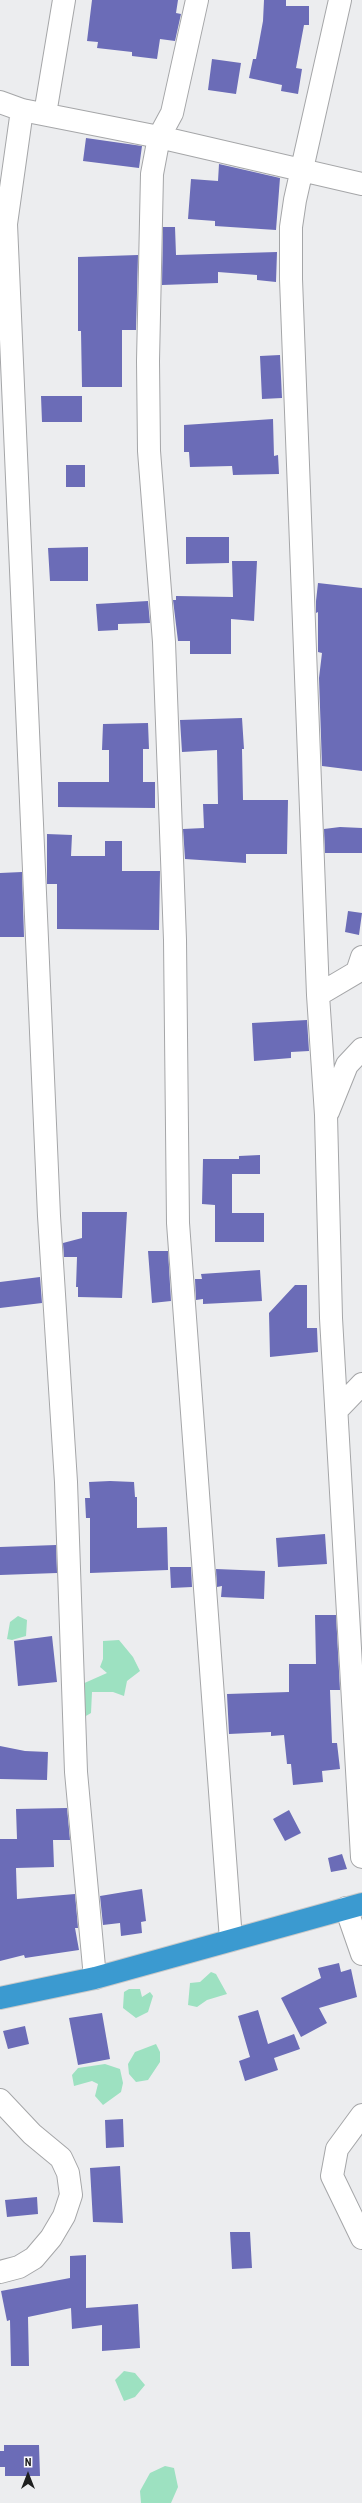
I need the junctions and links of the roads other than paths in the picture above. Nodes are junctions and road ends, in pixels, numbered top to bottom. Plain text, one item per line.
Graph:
1 (64, 0) edge
2 (197, 0) edge
3 (340, 0) edge
4 (0, 102) edge
5 (22, 110) junction
6 (45, 114) junction
7 (159, 137) junction
8 (302, 169) junction
9 (362, 184) edge
10 (362, 957) edge
11 (318, 995) junction
12 (362, 1049) edge
13 (326, 1115) junction
14 (362, 1384) edge
15 (337, 1410) junction
16 (362, 1857) edge
17 (354, 1906) edge
18 (231, 1940) junction
19 (362, 1954) edge
20 (95, 1978) junction
21 (0, 1998) edge
22 (0, 2100) edge
23 (362, 2114) edge
24 (362, 2238) edge
25 (0, 2272) edge

1 - 6 street
2 - 7 street
3 - 8 street
4 - 5 street
5 - 6 street
5 - 20 street
6 - 7 street
7 - 8 street
7 - 18 street
8 - 9 street
8 - 11 street
10 - 11 street
11 - 13 street
12 - 13 street
13 - 15 street
14 - 15 street
15 - 16 street
17 - 18 highway
17 - 19 street
18 - 20 highway
20 - 21 highway
22 - 25 street
23 - 24 street

